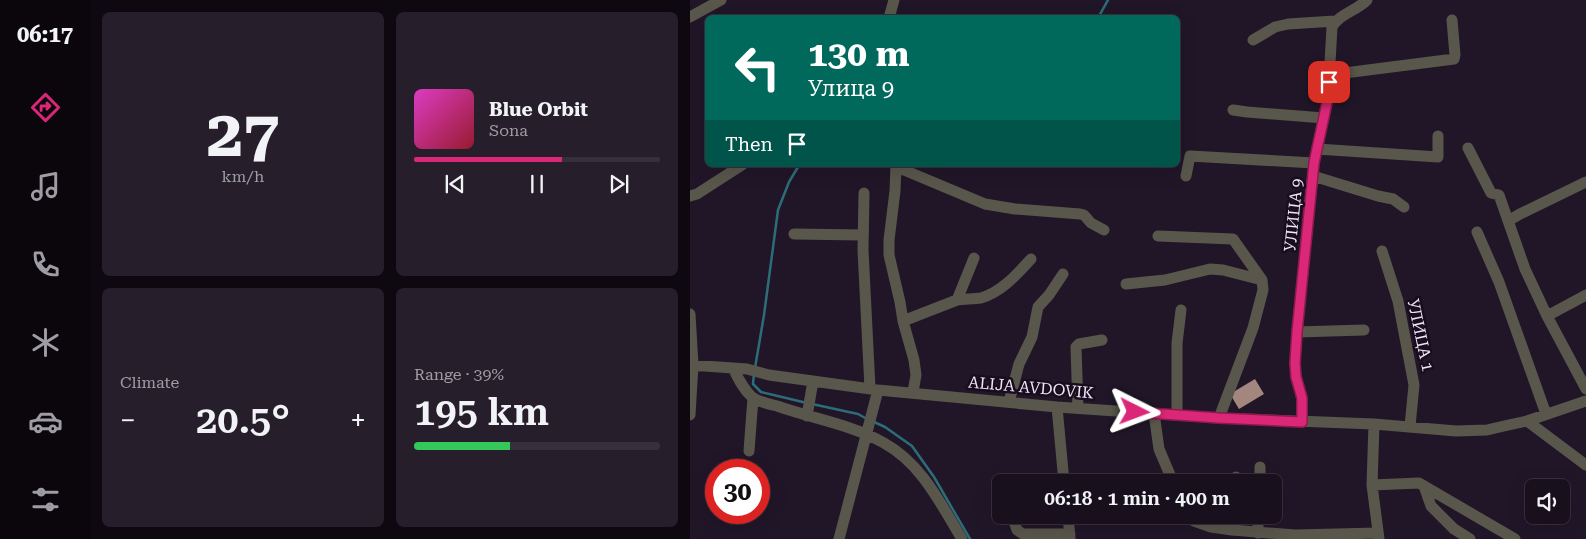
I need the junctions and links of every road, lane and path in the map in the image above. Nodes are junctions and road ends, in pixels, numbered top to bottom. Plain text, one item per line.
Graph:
1 (721, 0) edge
2 (894, 0) edge
3 (1367, 0) edge
4 (890, 15) edge
5 (690, 17) edge
6 (1452, 20) dead end
7 (1335, 21) junction
8 (1253, 40) dead end
9 (1330, 75) junction
10 (1233, 110) dead end
11 (1324, 118) junction
12 (1438, 136) dead end
13 (1468, 148) dead end
14 (1317, 149) junction
15 (1314, 163) junction
16 (739, 167) edge
17 (896, 167) edge
18 (1186, 176) dead end
19 (1313, 176) junction
20 (1586, 182) edge
21 (864, 193) dead end
22 (690, 196) edge
23 (1404, 207) dead end
24 (1508, 221) junction
25 (1104, 230) dead end
26 (1478, 232) dead end
27 (794, 234) dead end
28 (862, 235) junction
29 (1158, 236) dead end
30 (1382, 251) dead end
31 (974, 258) dead end
32 (1031, 258) dead end
33 (1063, 274) dead end
34 (1262, 280) junction
35 (1126, 284) dead end
36 (1586, 295) edge
37 (957, 300) junction
38 (1181, 310) dead end
39 (690, 314) edge
40 (1547, 316) junction
41 (903, 321) junction
42 (1364, 330) dead end
43 (1297, 332) junction
44 (1102, 340) dead end
45 (691, 365) edge
46 (733, 368) junction
47 (813, 381) junction
48 (874, 389) junction
49 (1586, 389) edge
50 (913, 392) junction
51 (753, 398) junction
52 (1586, 401) edge
53 (1009, 402) junction
54 (1057, 407) junction
55 (1078, 408) junction
56 (1154, 413) junction
57 (807, 414) junction
58 (1177, 414) junction
59 (1546, 414) junction
60 (690, 415) edge
61 (1219, 418) junction
62 (1527, 420) junction
63 (1302, 422) junction
64 (1374, 424) junction
65 (1410, 426) junction
66 (867, 429) junction
67 (750, 451) dead end
68 (1586, 465) edge
69 (1260, 467) dead end
70 (1063, 474) edge
71 (1170, 474) edge
72 (1260, 474) edge
73 (1372, 485) junction
74 (1424, 486) junction
75 (1015, 524) edge
76 (1202, 524) edge
77 (1232, 524) edge
78 (1258, 524) edge
79 (1232, 530) junction
80 (1258, 533) junction
81 (1070, 536) edge
82 (1378, 536) edge
83 (1291, 537) edge
84 (839, 539) edge
85 (962, 539) edge
86 (1470, 539) edge
87 (1515, 539) edge

1 - 5 street
2 - 4 street
3 - 7 street
6 - 9 street
7 - 8 street
7 - 9 street, УЛИЦА 9
9 - 11 street, УЛИЦА 9
10 - 11 street
11 - 14 street, УЛИЦА 9
12 - 14 street
13 - 24 street
14 - 15 street, УЛИЦА 9
15 - 18 street
15 - 19 street, УЛИЦА 9
16 - 22 street
17 - 25 street
17 - 41 street
19 - 23 street
19 - 43 street, УЛИЦА 9
20 - 24 street
21 - 28 street
24 - 40 street
26 - 59 street
27 - 28 street
28 - 48 street
29 - 34 street
30 - 65 street, УЛИЦА 1
31 - 37 street
32 - 37 street
33 - 53 street
34 - 35 street
34 - 61 street
36 - 40 street
37 - 41 street
38 - 58 street
39 - 45 street
40 - 49 street
41 - 50 street
42 - 43 street
43 - 63 street, УЛИЦА 9
44 - 55 street
45 - 46 street
45 - 60 street
46 - 47 street, ALIJA AVDOVIK
46 - 51 street
47 - 48 street, ALIJA AVDOVIK
47 - 57 street
48 - 50 street, ALIJA AVDOVIK
48 - 66 street
50 - 53 street, ALIJA AVDOVIK
51 - 57 street
51 - 67 street
52 - 59 street, ALIJA AVDOVIK
53 - 54 street, ALIJA AVDOVIK
54 - 55 street, ALIJA AVDOVIK
54 - 70 street
55 - 56 street, ALIJA AVDOVIK
56 - 58 street, ALIJA AVDOVIK
56 - 71 street
57 - 66 street
58 - 61 street, ALIJA AVDOVIK
59 - 62 street, ALIJA AVDOVIK
61 - 63 street, ALIJA AVDOVIK
62 - 65 street, ALIJA AVDOVIK
62 - 68 street
63 - 64 street, ALIJA AVDOVIK
64 - 65 street, ALIJA AVDOVIK
64 - 73 street
66 - 84 street
66 - 85 street
69 - 72 street
73 - 74 street
73 - 82 street
74 - 86 street
74 - 87 street
75 - 81 street
76 - 79 street
77 - 79 street
78 - 80 street
79 - 80 street
80 - 83 street
82 - 83 street

